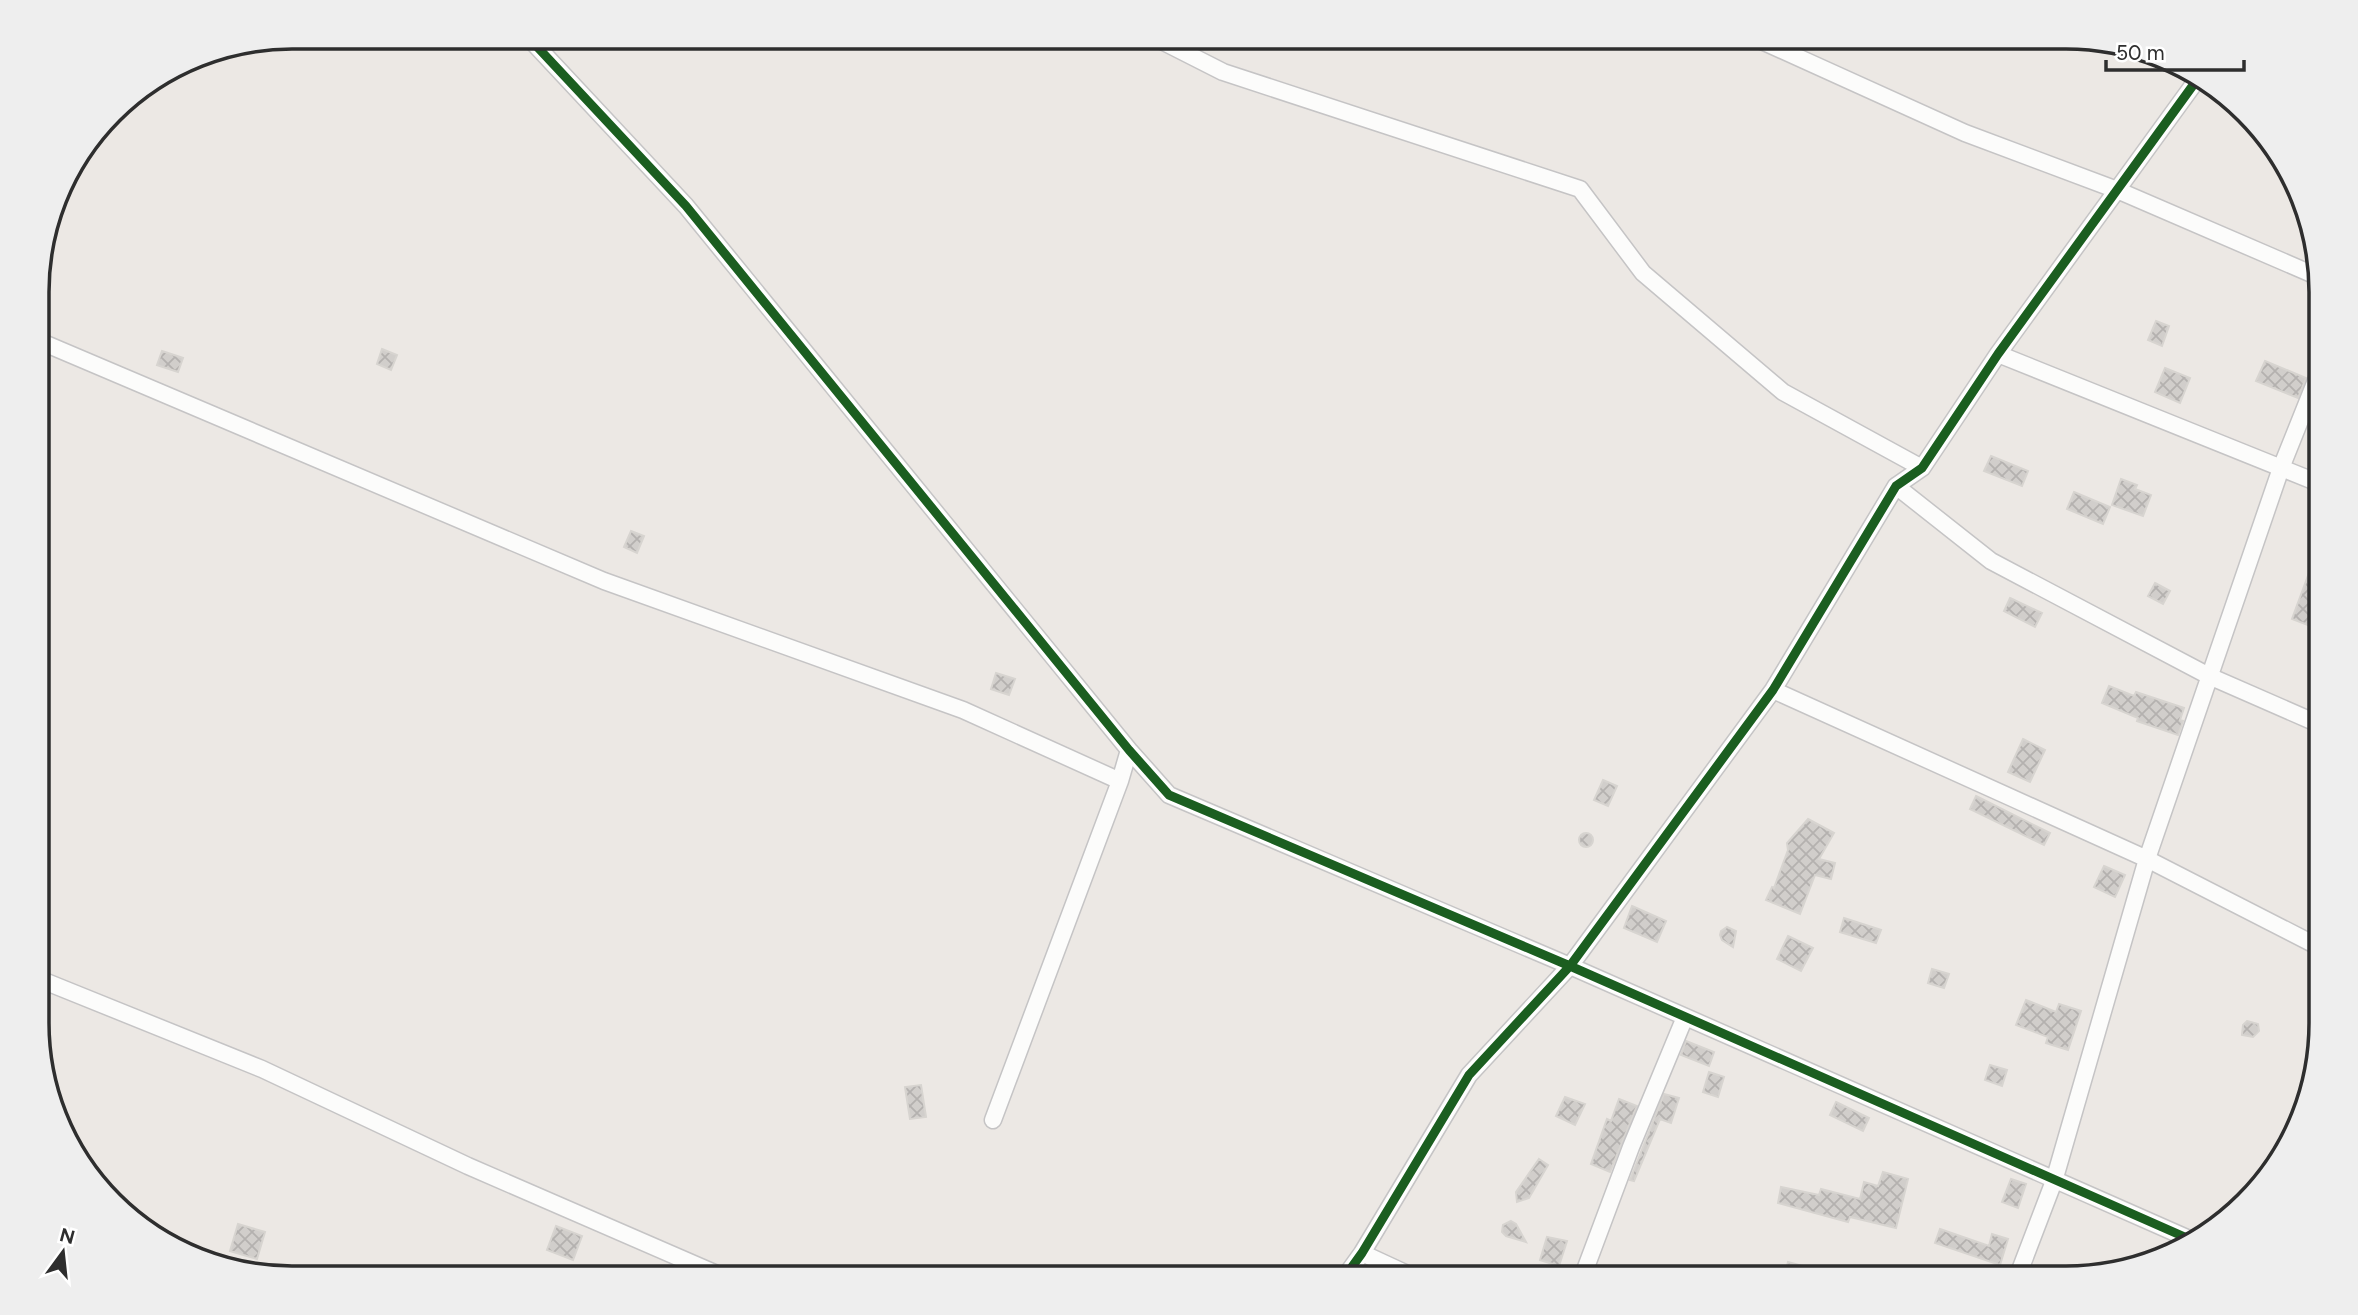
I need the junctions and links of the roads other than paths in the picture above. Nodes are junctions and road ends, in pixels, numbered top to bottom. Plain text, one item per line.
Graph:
1 (1179, 49) edge
2 (1780, 49) edge
3 (540, 50) edge
4 (2193, 85) edge
5 (2117, 190) junction
6 (2308, 272) edge
7 (49, 345) edge
8 (1998, 354) junction
9 (2308, 400) edge
10 (1922, 468) junction
11 (2281, 468) junction
12 (2308, 479) edge
13 (1896, 486) junction
14 (2209, 676) junction
15 (1773, 690) junction
16 (2308, 719) edge
17 (1129, 750) junction
18 (1120, 781) junction
19 (2147, 859) junction
20 (2308, 941) edge
21 (1570, 965) junction
22 (49, 983) edge
23 (1685, 1017) junction
24 (993, 1120) dead end
25 (2054, 1181) junction
26 (2181, 1236) edge
27 (1362, 1254) junction
28 (1353, 1265) edge
29 (1388, 1265) edge
30 (1587, 1265) edge
31 (2022, 1265) edge
32 (698, 1266) edge

1 - 10 street
2 - 5 street
3 - 17 street
4 - 5 street
5 - 6 street
5 - 8 street
7 - 18 street
8 - 10 street
8 - 11 street
9 - 11 street
10 - 13 street
11 - 12 street
11 - 14 street
13 - 14 street
13 - 15 street
14 - 16 street
14 - 19 street
15 - 19 street
15 - 21 street
17 - 18 street
17 - 21 street
18 - 24 street
19 - 20 street
19 - 25 street
21 - 23 street
21 - 27 street
22 - 32 street
23 - 25 street
23 - 30 street
25 - 26 street
25 - 31 street
27 - 28 street
27 - 29 street

